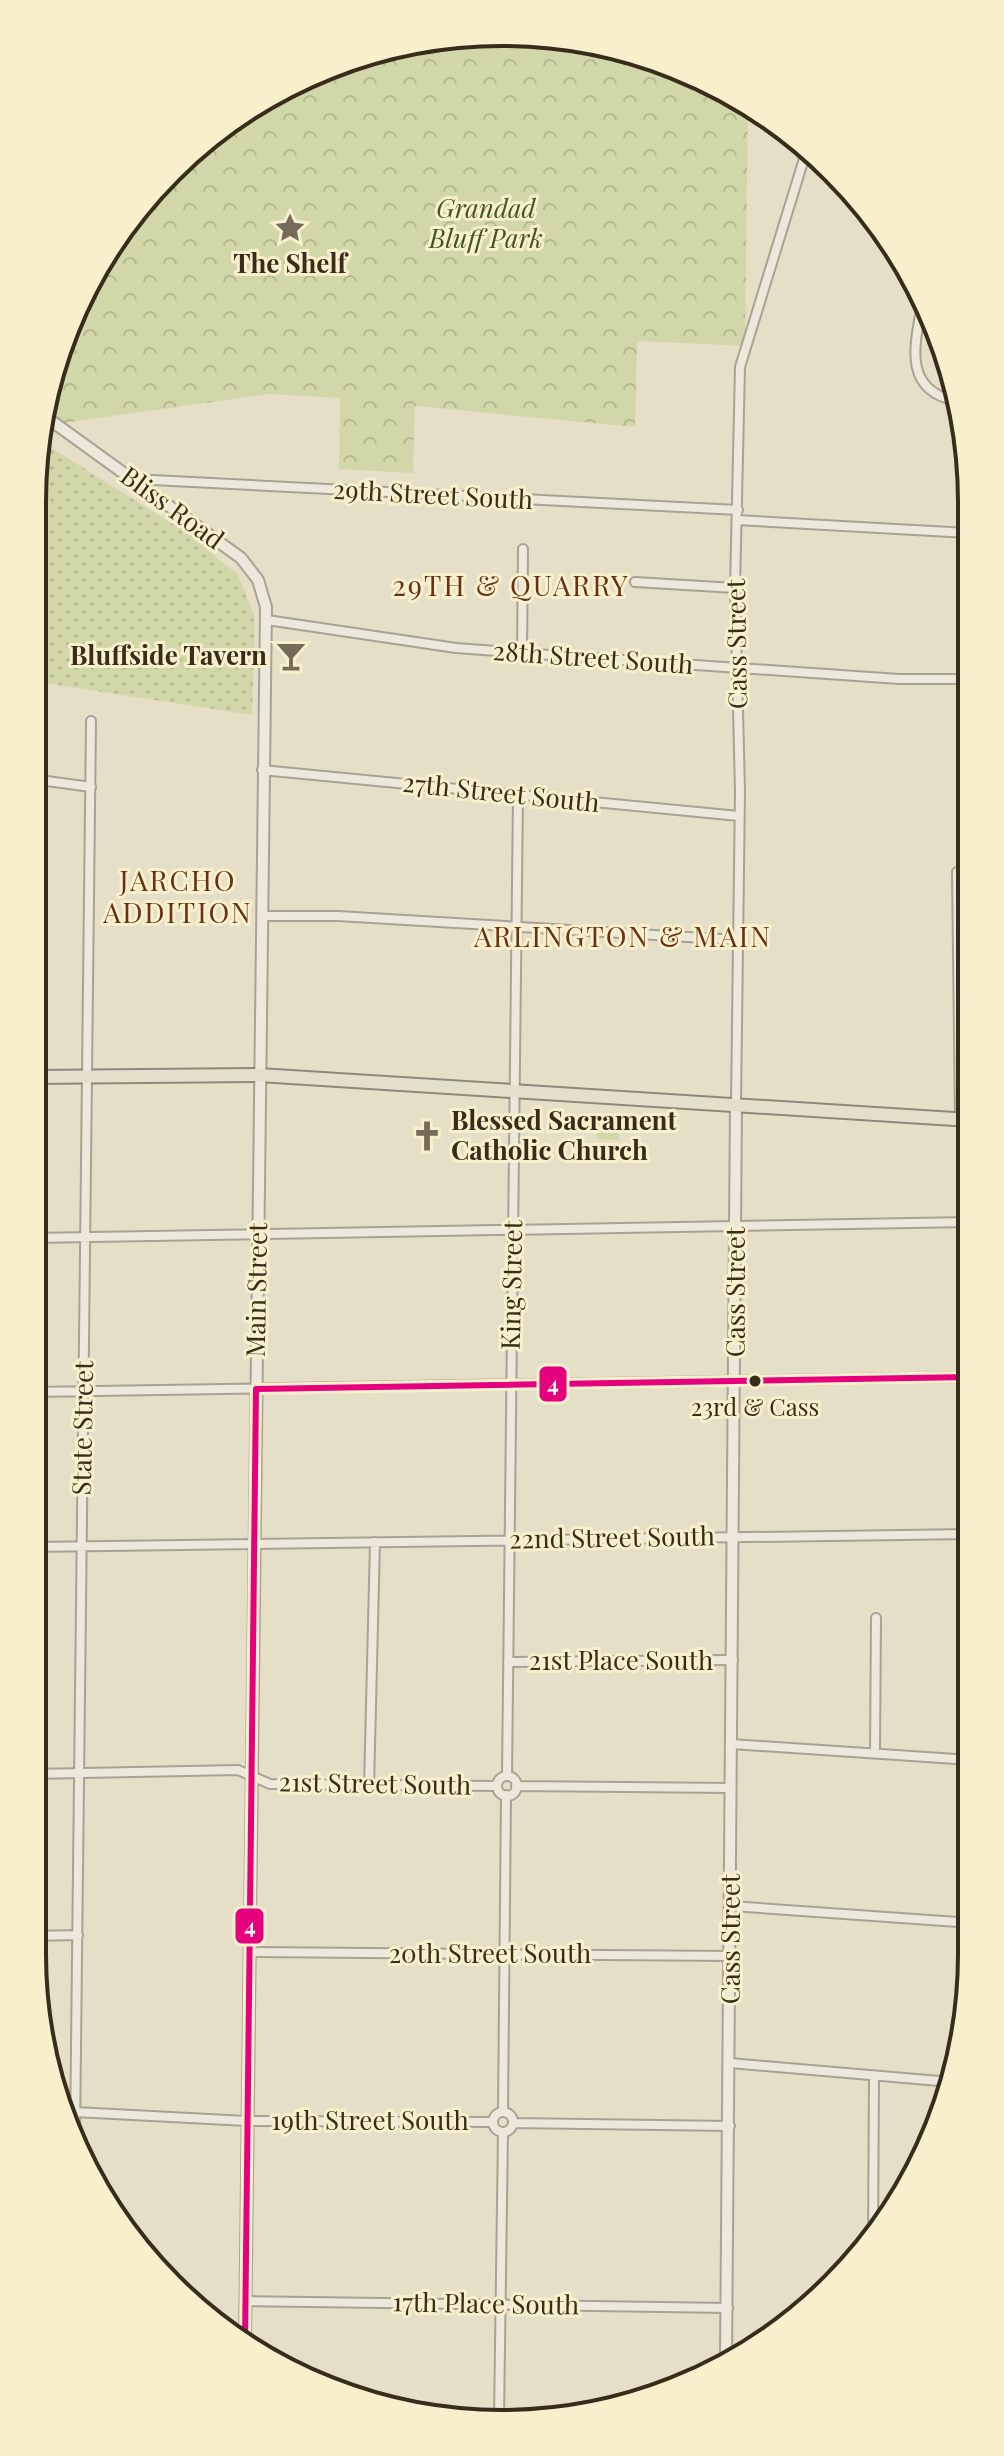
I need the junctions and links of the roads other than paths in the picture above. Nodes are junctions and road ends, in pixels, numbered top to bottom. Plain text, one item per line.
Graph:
1 (804, 160) edge
2 (920, 320) edge
3 (946, 399) edge
4 (53, 422) edge
5 (129, 479) junction
6 (738, 515) junction
7 (958, 532) edge
8 (523, 549) dead end
9 (635, 582) dead end
10 (735, 588) junction
11 (267, 620) junction
12 (522, 653) junction
13 (736, 667) junction
14 (958, 679) edge
15 (91, 721) dead end
16 (262, 770) junction
17 (46, 781) edge
18 (91, 787) junction
19 (518, 794) junction
20 (739, 816) junction
21 (957, 872) dead end
22 (958, 903) edge
23 (262, 916) junction
24 (516, 926) junction
25 (738, 940) junction
26 (259, 1075) junction
27 (87, 1076) junction
28 (46, 1077) edge
29 (516, 1090) junction
30 (736, 1103) junction
31 (958, 1119) edge
32 (958, 1222) edge
33 (736, 1227) junction
34 (513, 1230) junction
35 (257, 1234) junction
36 (86, 1237) junction
37 (46, 1238) edge
38 (958, 1377) edge
39 (736, 1381) junction
40 (511, 1384) junction
41 (256, 1389) junction
42 (83, 1391) junction
43 (46, 1392) edge
44 (958, 1534) edge
45 (735, 1536) junction
46 (509, 1539) junction
47 (375, 1542) junction
48 (254, 1544) junction
49 (46, 1547) edge
50 (82, 1547) junction
51 (876, 1618) dead end
52 (733, 1660) junction
53 (508, 1662) junction
54 (731, 1744) junction
55 (875, 1752) junction
56 (958, 1759) edge
57 (46, 1774) edge
58 (79, 1774) junction
59 (507, 1776) junction
60 (253, 1777) junction
61 (497, 1786) junction
62 (516, 1786) junction
63 (369, 1787) junction
64 (731, 1788) junction
65 (506, 1795) junction
66 (731, 1906) junction
67 (958, 1922) edge
68 (78, 1935) junction
69 (46, 1936) edge
70 (249, 1952) junction
71 (505, 1954) junction
72 (731, 1956) junction
73 (730, 2063) junction
74 (874, 2076) junction
75 (939, 2081) edge
76 (75, 2112) joint
77 (503, 2112) junction
78 (247, 2121) junction
79 (493, 2122) junction
80 (513, 2123) junction
81 (730, 2126) junction
82 (503, 2132) junction
83 (873, 2219) edge
84 (245, 2301) junction
85 (501, 2304) junction
86 (728, 2308) junction
87 (245, 2330) edge
88 (726, 2351) edge
89 (499, 2410) edge

1 - 6 street, Cass Street
2 - 3 street
4 - 5 street, Bliss Road
5 - 6 street, 29th Street South
5 - 11 street, Bliss Road
6 - 7 street, 29th Street South
6 - 10 street, Cass Street
8 - 12 street
9 - 10 street
10 - 13 street, Cass Street
11 - 12 street, 28th Street South
11 - 16 street, Main Street
12 - 13 street, 28th Street South
13 - 14 street, 28th Street South
13 - 20 street, Cass Street
15 - 18 street, State Street
16 - 19 street, 27th Street South
16 - 23 street, Main Street
17 - 18 street
18 - 27 street, State Street
19 - 20 street, 27th Street South
19 - 24 street, King Street
20 - 25 street, Cass Street
21 - 22 street
23 - 24 street
23 - 26 street, Main Street
24 - 25 street
24 - 29 street, King Street
25 - 30 street, Cass Street
26 - 27 main road
26 - 29 main road
26 - 35 street, Main Street
27 - 28 main road
27 - 36 street, State Street
29 - 30 main road
29 - 34 street, King Street
30 - 31 main road
30 - 33 street, Cass Street
32 - 33 street
33 - 34 street
33 - 39 street, Cass Street
34 - 35 street
34 - 40 street, King Street
35 - 36 street
35 - 41 street, Main Street
36 - 37 street
36 - 42 street, State Street
38 - 39 street
39 - 40 street
39 - 45 street, Cass Street
40 - 41 street
40 - 46 street, King Street
41 - 42 street
41 - 48 street, Main Street
42 - 43 street
42 - 50 street, State Street
44 - 45 street, 22nd Street South
45 - 46 street, 22nd Street South
45 - 52 street, Cass Street
46 - 47 street, 22nd Street South
46 - 53 street, King Street
47 - 48 street, 22nd Street South
47 - 63 street
48 - 50 street, 22nd Street South
48 - 60 street, Main Street
49 - 50 street, 22nd Street South
50 - 58 street, State Street
51 - 55 street
52 - 53 street, 21st Place South
52 - 54 street, Cass Street
53 - 59 street, King Street
54 - 55 street
54 - 64 street, Cass Street
55 - 56 street
57 - 58 street, 21st Street South
58 - 60 street, 21st Street South
58 - 68 street, State Street
59 - 61 street
59 - 62 street
60 - 63 street, 21st Street South
60 - 70 street, Main Street
61 - 63 street, 21st Street South
61 - 65 street
62 - 64 street
62 - 65 street
64 - 66 street, Cass Street
65 - 71 street
66 - 67 street
66 - 72 street, Cass Street
68 - 69 street
68 - 76 street, State Street
70 - 71 street, 20th Street South
70 - 78 street, Main Street
71 - 72 street, 20th Street South
71 - 77 street
72 - 73 street, Cass Street
73 - 74 street
73 - 81 street, Cass Street
74 - 75 street
74 - 83 street
76 - 78 street, 19th Street South
77 - 79 street
77 - 80 street
78 - 79 street, 19th Street South
78 - 84 street, Main Street
79 - 82 street
80 - 81 street
80 - 82 street
81 - 86 street, Cass Street
82 - 85 street
84 - 85 street, 17th Place South
84 - 87 street, Main Street
85 - 86 street, 17th Place South
85 - 89 street
86 - 88 street, Cass Street

